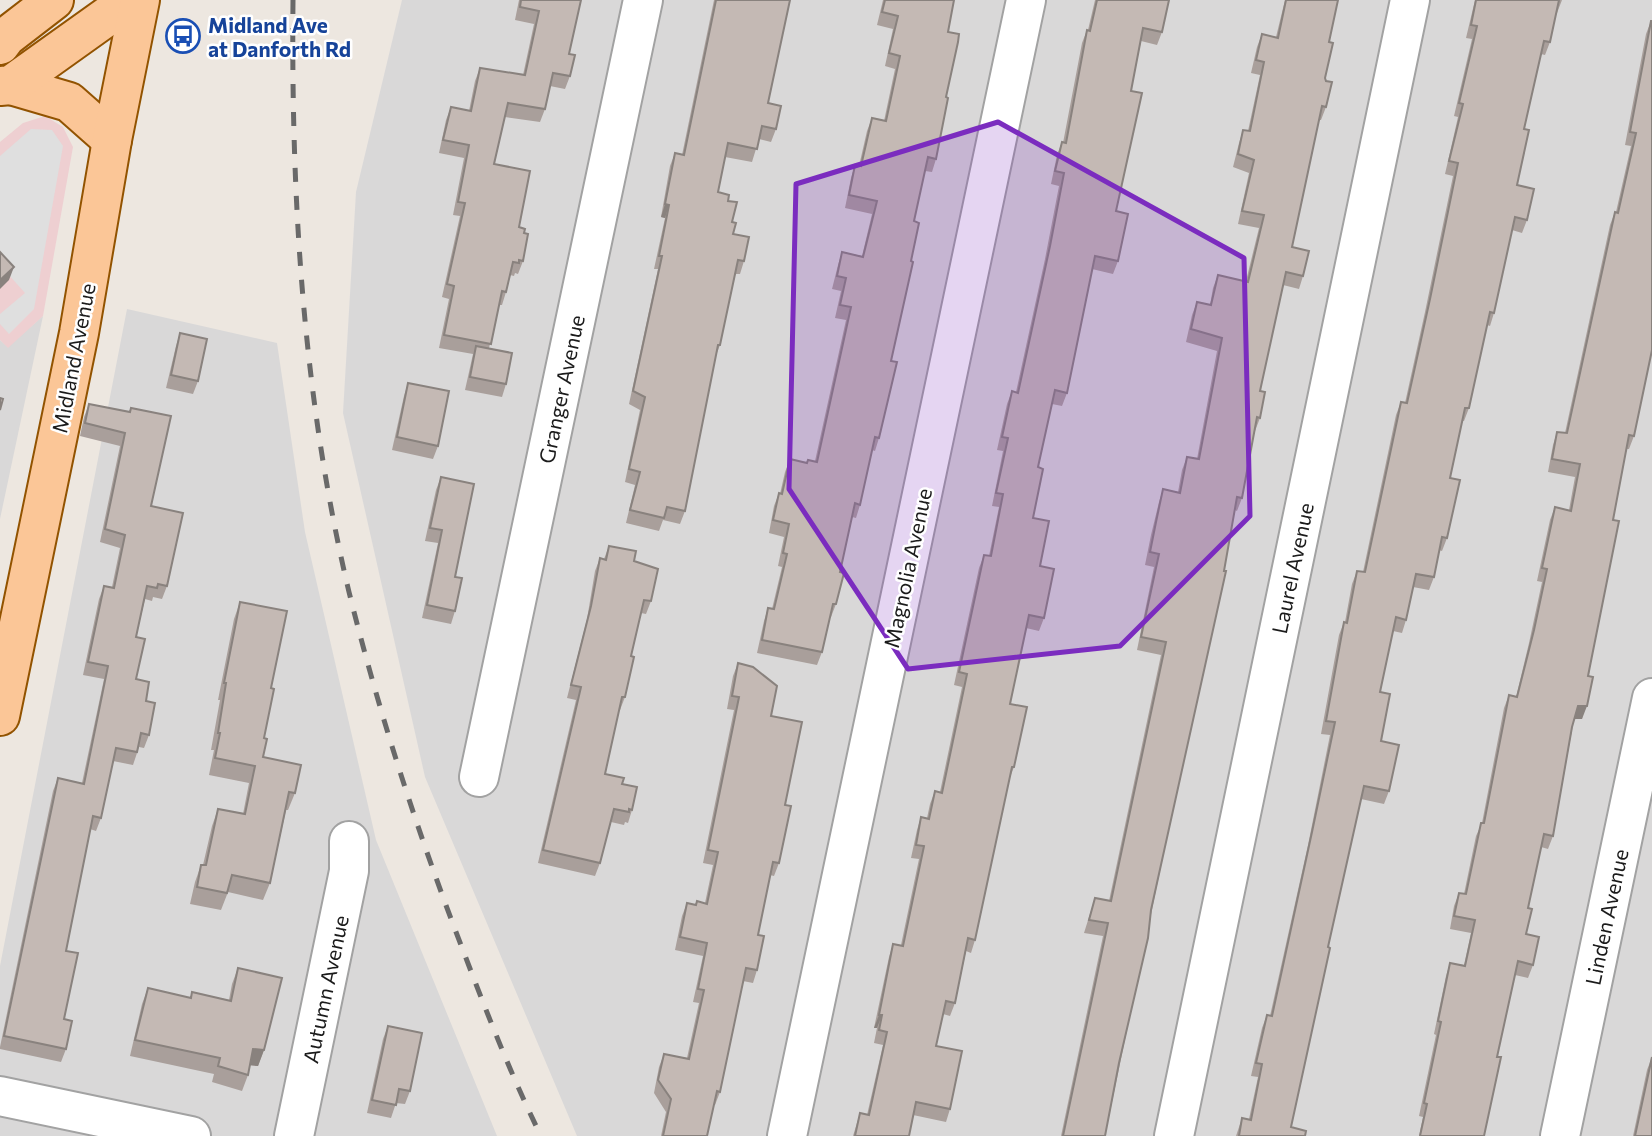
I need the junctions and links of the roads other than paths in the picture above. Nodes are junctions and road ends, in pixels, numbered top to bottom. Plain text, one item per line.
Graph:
1 (54, 0) edge
2 (130, 0) edge
3 (140, 0) edge
4 (643, 0) edge
5 (1026, 0) edge
6 (1410, 0) edge
7 (0, 45) edge
8 (5, 85) edge
9 (113, 140) junction
10 (1652, 698) edge
11 (0, 716) edge
12 (479, 777) dead end
13 (349, 841) dead end
14 (0, 1096) edge
15 (191, 1136) edge
16 (294, 1136) edge
17 (787, 1136) edge
18 (1174, 1136) edge
19 (1560, 1136) edge

1 - 7 main road
2 - 8 main road
3 - 9 main road, Midland Avenue
4 - 12 street, Granger Avenue
5 - 17 street, Magnolia Avenue
6 - 18 street, Laurel Avenue
8 - 9 main road
9 - 11 main road, Midland Avenue
10 - 19 street, Linden Avenue
13 - 16 street, Autumn Avenue
14 - 15 street

